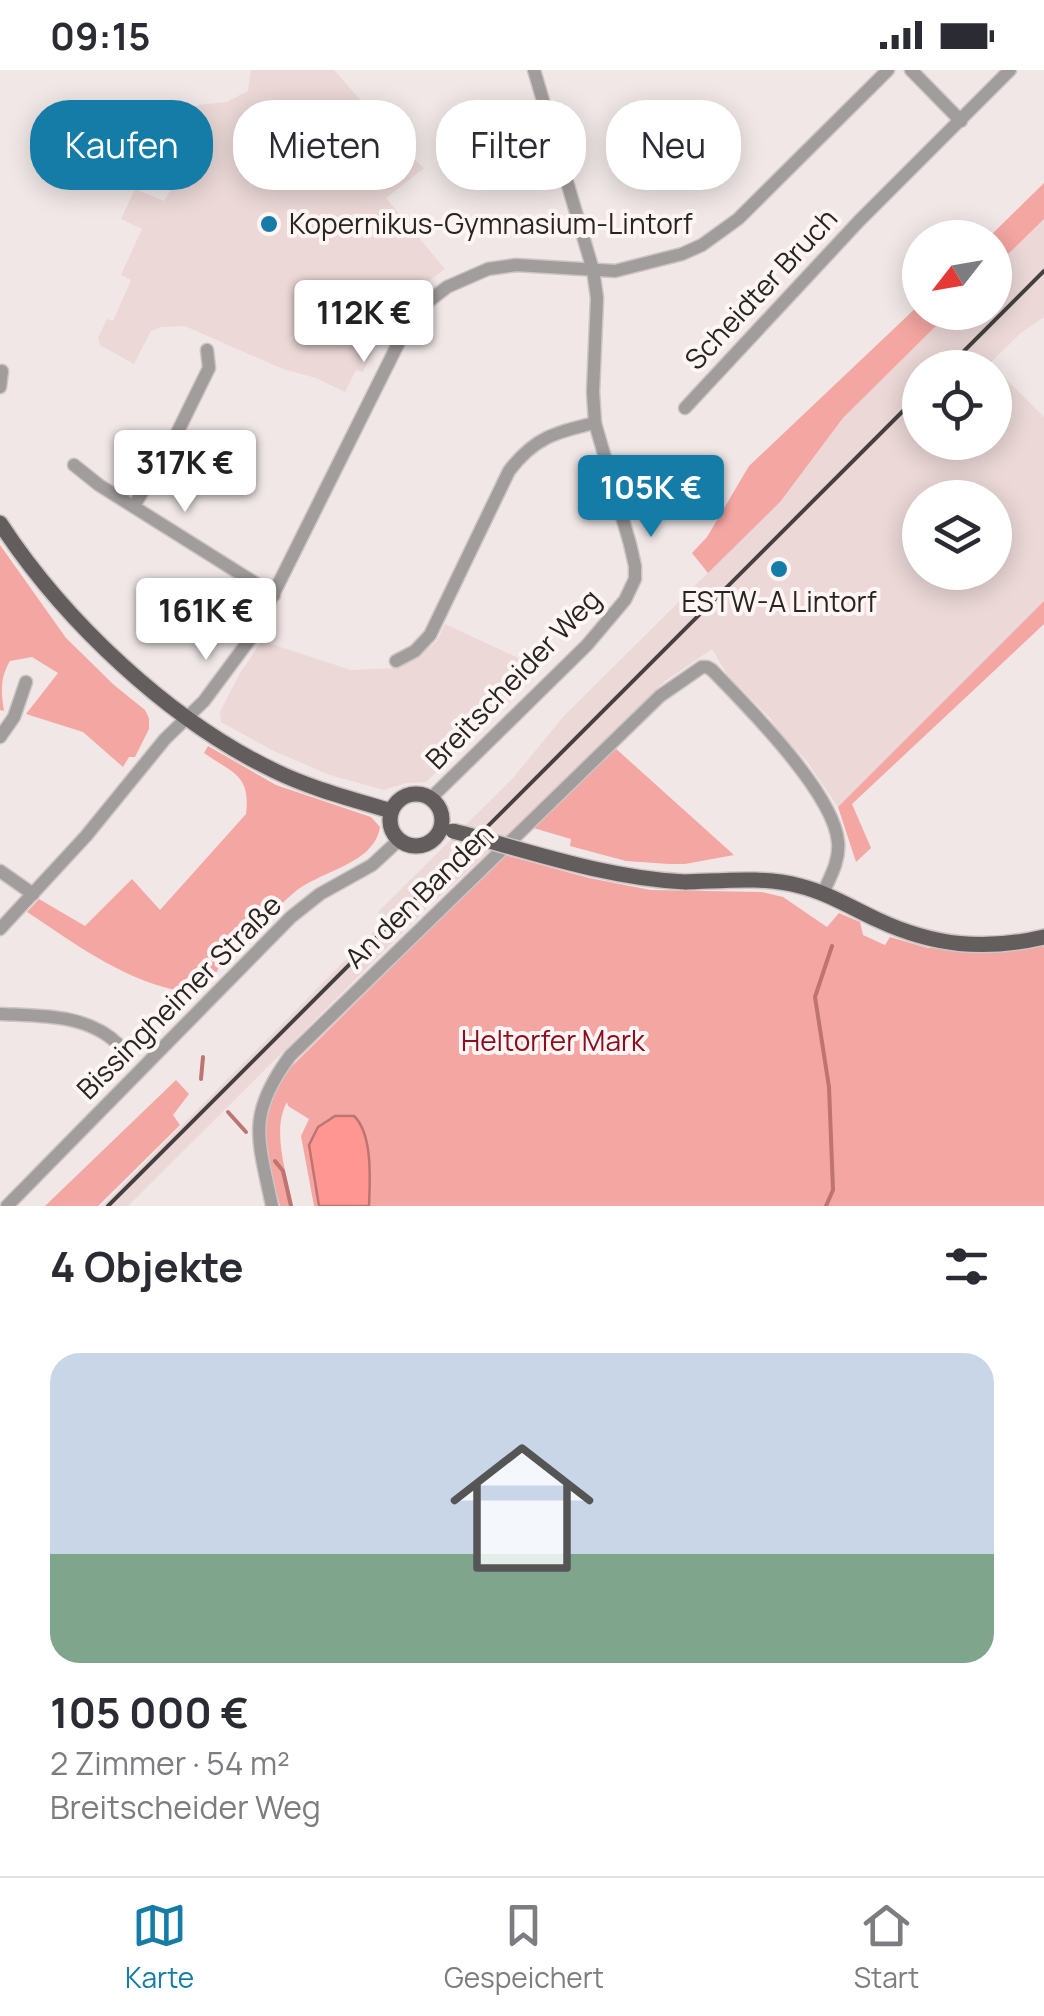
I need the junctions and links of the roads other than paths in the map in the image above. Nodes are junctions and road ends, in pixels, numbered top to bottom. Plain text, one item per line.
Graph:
1 (534, 70) edge
2 (888, 70) edge
3 (911, 70) edge
4 (1010, 70) edge
5 (961, 121) junction
6 (593, 270) junction
7 (206, 350) dead end
8 (2, 371) edge
9 (0, 387) edge
10 (685, 408) dead end
11 (595, 423) junction
12 (74, 465) dead end
13 (134, 506) junction
14 (0, 523) edge
15 (274, 595) junction
16 (396, 661) dead end
17 (26, 682) dead end
18 (185, 718) junction
19 (0, 738) edge
20 (431, 798) junction
21 (391, 811) junction
22 (447, 829) junction
23 (399, 840) junction
24 (0, 871) edge
25 (823, 893) junction
26 (33, 894) junction
27 (0, 929) edge
28 (1044, 937) edge
29 (0, 1014) edge
30 (119, 1045) dead end
31 (6, 1206) edge
32 (272, 1206) edge

1 - 6 street, Breitscheider Weg
2 - 6 street
3 - 5 street
4 - 5 street, Scheidter Bruch
5 - 10 street, Scheidter Bruch
6 - 11 street, Breitscheider Weg
6 - 15 street
7 - 13 street
8 - 9 street
11 - 16 street
11 - 20 street, Breitscheider Weg
12 - 13 street
13 - 15 street
14 - 18 main road
15 - 18 street
17 - 19 street
18 - 21 main road
18 - 26 street
20 - 21 main road
20 - 22 main road
21 - 23 main road
22 - 23 main road
22 - 25 main road, bridge
23 - 31 street, Bissingheimer Straße
24 - 26 street
25 - 28 main road
25 - 32 street, An den Banden
26 - 27 street
29 - 30 street

